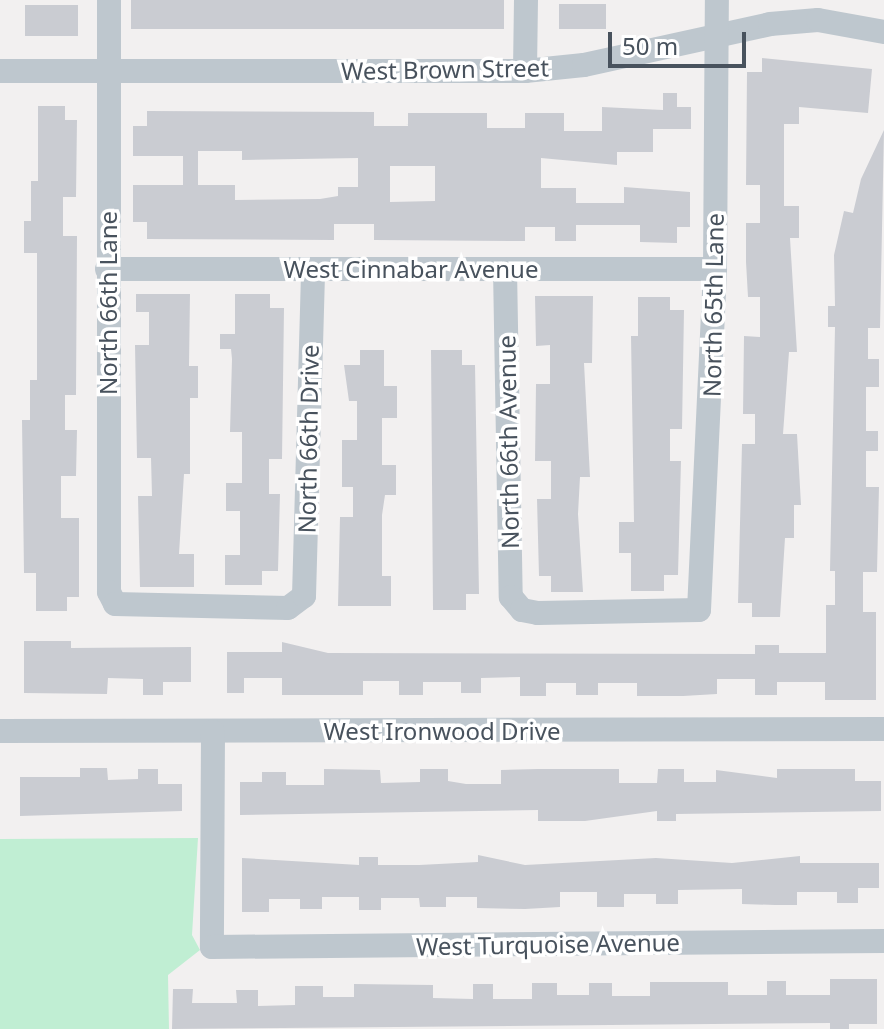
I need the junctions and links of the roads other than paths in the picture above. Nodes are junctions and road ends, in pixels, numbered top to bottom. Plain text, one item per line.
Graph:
1 (109, 0) edge
2 (526, 0) edge
3 (717, 0) edge
4 (884, 32) edge
5 (717, 36) junction
6 (109, 70) junction
7 (0, 71) edge
8 (525, 71) junction
9 (107, 269) junction
10 (505, 269) junction
11 (715, 269) junction
12 (313, 270) junction
13 (296, 604) joint
14 (522, 610) joint
15 (884, 729) edge
16 (0, 731) edge
17 (213, 732) junction
18 (884, 941) edge

1 - 6 street, North 66th Lane
2 - 8 street
3 - 5 street, North 65th Lane
4 - 5 street, West Brown Street
5 - 8 street, West Brown Street
5 - 11 street, North 65th Lane
6 - 7 street, West Brown Street
6 - 8 street, West Brown Street
6 - 9 street, North 66th Lane
9 - 12 street, West Cinnabar Avenue
9 - 13 street, North 66th Lane
10 - 11 street, West Cinnabar Avenue
10 - 12 street, West Cinnabar Avenue
10 - 14 street, North 66th Avenue
11 - 14 street, North 65th Lane
12 - 13 street, North 66th Drive
15 - 17 street, West Ironwood Drive
16 - 17 street, West Ironwood Drive
17 - 18 street, West Turquoise Avenue

